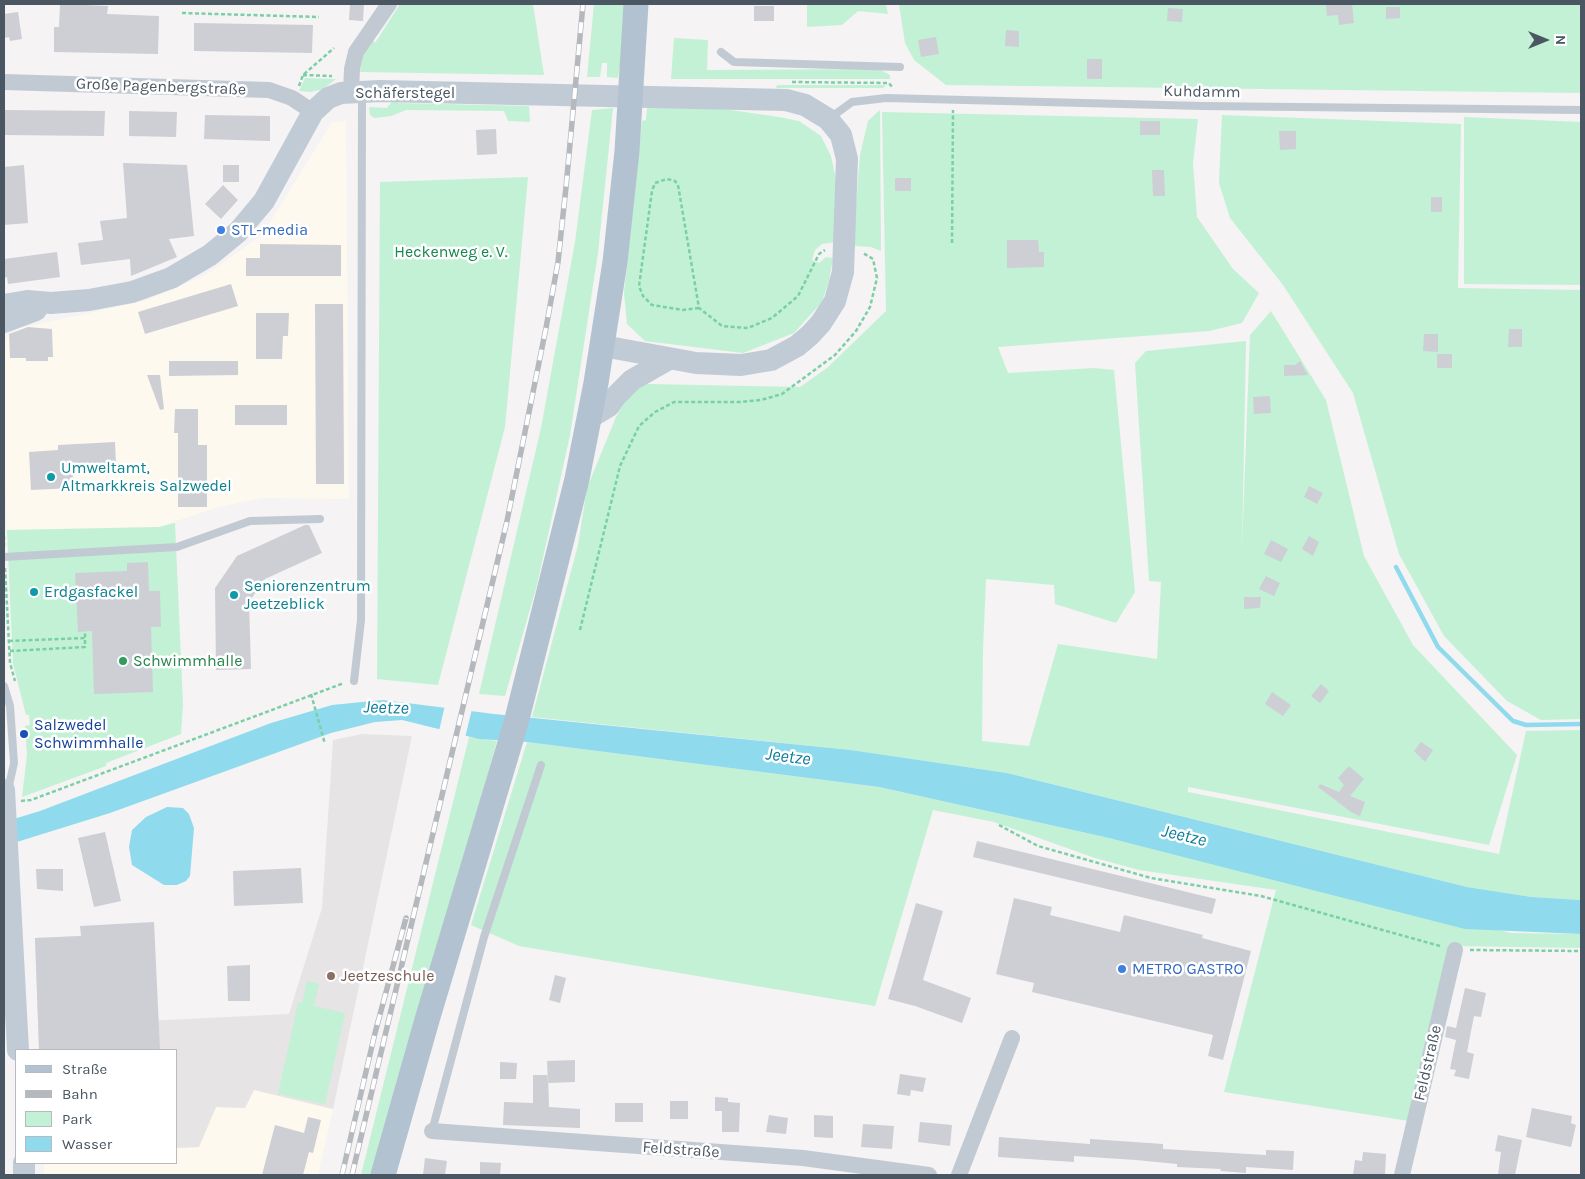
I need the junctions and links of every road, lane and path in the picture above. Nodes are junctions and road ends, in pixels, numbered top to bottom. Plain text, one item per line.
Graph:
1 (390, 4) edge
2 (636, 4) edge
3 (182, 13) dead end
4 (319, 16) dead end
5 (334, 48) dead end
6 (721, 52) dead end
7 (900, 67) dead end
8 (304, 75) junction
9 (4, 82) edge
10 (786, 82) dead end
11 (351, 87) junction
12 (296, 91) dead end
13 (900, 98) junction
14 (1581, 110) edge
15 (313, 112) junction
16 (953, 114) dead end
17 (828, 119) junction
18 (952, 244) dead end
19 (844, 251) junction
20 (51, 303) junction
21 (4, 305) edge
22 (699, 308) junction
23 (4, 322) edge
24 (603, 346) junction
25 (668, 359) junction
26 (589, 418) junction
27 (320, 519) dead end
28 (4, 536) edge
29 (4, 557) edge
30 (580, 630) dead end
31 (85, 632) dead end
32 (85, 638) junction
33 (9, 641) junction
34 (354, 681) joint
35 (4, 686) edge
36 (311, 694) junction
37 (325, 744) dead end
38 (541, 765) dead end
39 (8, 803) edge
40 (999, 825) dead end
41 (1455, 950) junction
42 (1581, 951) edge
43 (1012, 1038) dead end
44 (18, 1049) edge
45 (432, 1131) joint
46 (383, 1175) edge
47 (929, 1175) edge
48 (960, 1175) edge
49 (1402, 1175) edge

1 - 11 street
2 - 24 main road
3 - 4 path
5 - 8 path
6 - 7 lane
8 - 11 path, Schäferstegel
8 - 12 path
9 - 15 street, Große Pagenbergstraße
10 - 13 path
11 - 15 main road, Schäferstegel
11 - 17 main road, Schäferstegel
11 - 34 lane
13 - 14 lane, Kuhdamm
13 - 17 lane, Kuhdamm
15 - 20 main road, Schäferstegel
16 - 18 path
17 - 19 main road
19 - 22 path
19 - 25 main road
19 - 30 path
20 - 21 main road, Schäferstegel
20 - 23 main road, Schäferstegel
22 - 22 path
24 - 25 main road
24 - 26 main road
25 - 26 main road
26 - 46 main road
27 - 29 lane
28 - 29 path
29 - 33 path
31 - 32 path
32 - 33 path
32 - 33 path
34 - 36 path
35 - 39 lane
36 - 37 path
36 - 39 path
38 - 45 lane
39 - 44 main road
40 - 41 path
41 - 42 path
41 - 49 street, Feldstraße
43 - 48 street
45 - 47 street, Feldstraße

